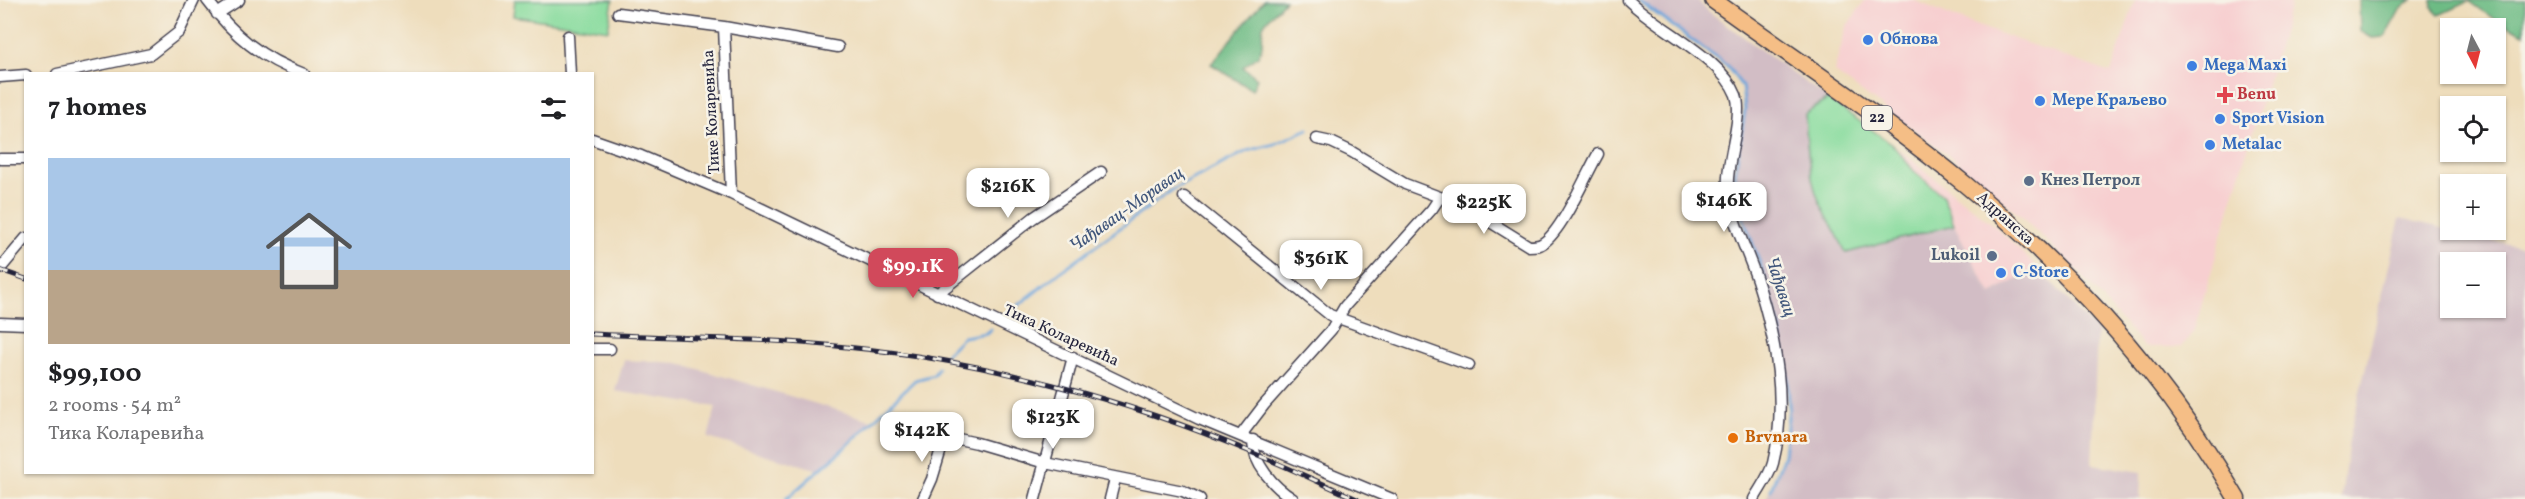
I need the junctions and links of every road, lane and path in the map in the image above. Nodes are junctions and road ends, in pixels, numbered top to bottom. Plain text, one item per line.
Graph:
1 (194, 0) edge
2 (207, 0) edge
3 (239, 0) edge
4 (1713, 0) edge
5 (1629, 1) edge
6 (218, 14) junction
7 (618, 14) dead end
8 (724, 27) junction
9 (568, 36) dead end
10 (838, 47) dead end
11 (86, 70) edge
12 (300, 72) edge
13 (570, 72) edge
14 (24, 75) edge
15 (0, 77) edge
16 (1317, 139) dead end
17 (594, 140) edge
18 (1598, 154) dead end
19 (0, 159) edge
20 (24, 159) edge
21 (1101, 172) dead end
22 (731, 194) junction
23 (1184, 197) dead end
24 (1440, 197) junction
25 (24, 240) edge
26 (0, 269) edge
27 (937, 294) junction
28 (1337, 318) junction
29 (0, 323) edge
30 (24, 324) edge
31 (594, 349) edge
32 (610, 349) dead end
33 (1073, 357) junction
34 (1469, 365) dead end
35 (898, 426) dead end
36 (1241, 435) junction
37 (945, 436) junction
38 (1253, 440) junction
39 (1045, 463) junction
40 (1116, 478) junction
41 (923, 499) edge
42 (1035, 499) edge
43 (1110, 499) edge
44 (1200, 499) edge
45 (1293, 499) edge
46 (1392, 499) edge
47 (1754, 499) edge
48 (2237, 499) edge

1 - 11 street
2 - 6 street
3 - 6 street
4 - 48 main road, Адранска / 22
5 - 47 street
6 - 12 street
7 - 8 street, Тике Коларевића
8 - 10 street, Тике Коларевића
8 - 22 street, Тике Коларевића
9 - 13 street
14 - 15 street
16 - 24 street
17 - 22 street, Тика Коларевића
18 - 24 street
19 - 20 street
21 - 27 street
22 - 27 street, Тика Коларевића
23 - 28 street
24 - 28 street
25 - 26 street
27 - 33 street, Тика Коларевића
28 - 34 street
28 - 36 street
29 - 30 street
31 - 32 street
33 - 36 street, Тика Коларевића
33 - 39 street
35 - 37 street
36 - 38 street, Тика Коларевића
37 - 39 street
37 - 41 street
38 - 45 street
38 - 46 street, Тика Коларевића
39 - 40 street
39 - 42 street
40 - 43 street
40 - 44 street

